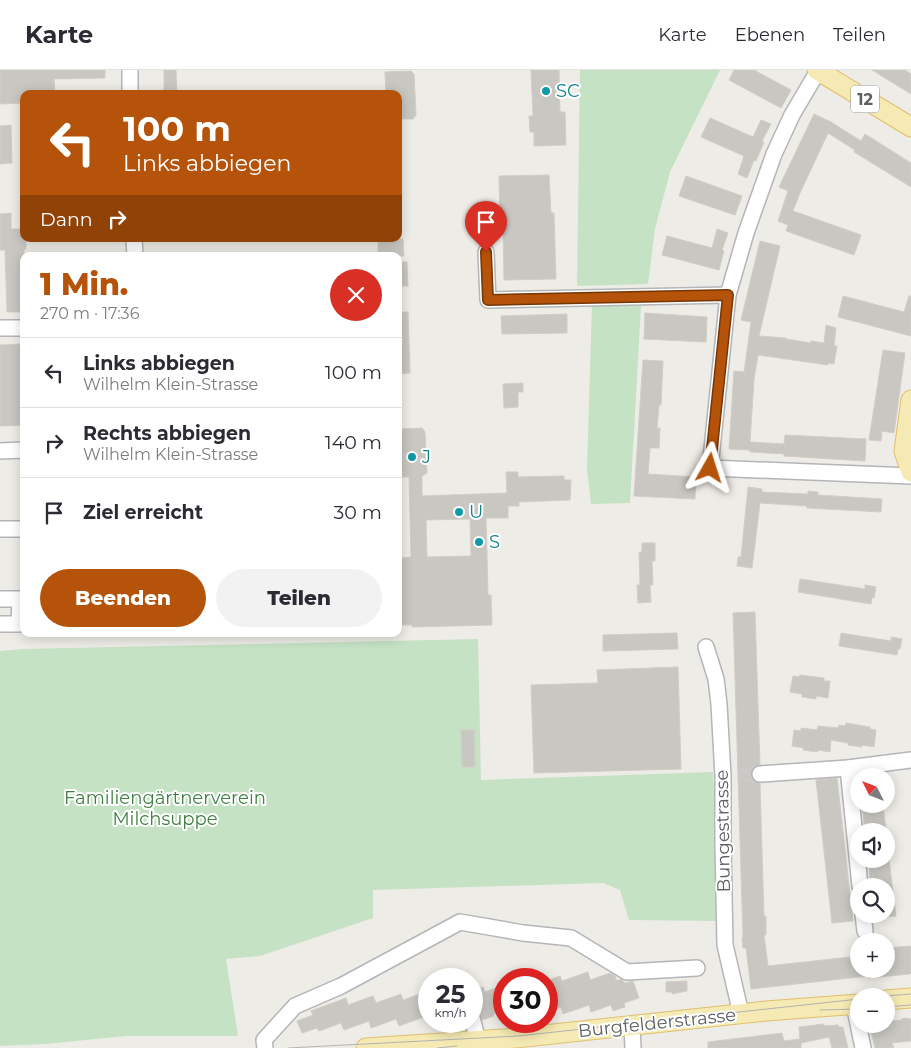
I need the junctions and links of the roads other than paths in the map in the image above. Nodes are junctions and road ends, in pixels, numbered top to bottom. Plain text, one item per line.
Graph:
1 (130, 70) edge
2 (817, 71) edge
3 (130, 90) edge
4 (911, 127) edge
5 (486, 252) dead end
6 (728, 295) junction
7 (0, 328) edge
8 (20, 328) edge
9 (911, 400) edge
10 (0, 450) edge
11 (20, 450) edge
12 (911, 472) edge
13 (911, 476) edge
14 (0, 529) edge
15 (20, 529) edge
16 (0, 599) edge
17 (0, 624) edge
18 (706, 647) dead end
19 (911, 760) edge
20 (848, 768) junction
21 (760, 774) tunnel mouth
22 (859, 878) edge
23 (864, 923) edge
24 (865, 931) dead end
25 (697, 968) dead end
26 (911, 998) edge
27 (895, 999) edge
28 (850, 1005) edge
29 (741, 1014) junction
30 (632, 1026) junction
31 (476, 1033) edge
32 (861, 1033) edge
33 (478, 1041) junction
34 (437, 1046) edge
35 (265, 1048) edge
36 (366, 1048) edge
37 (633, 1048) edge
38 (863, 1048) edge

1 - 3 street
2 - 4 main road, 12
2 - 6 street
5 - 6 street
6 - 13 street
7 - 8 street
9 - 12 main road
10 - 11 street
14 - 15 street
16 - 17 street
18 - 29 street, Bungestrasse
19 - 20 street
20 - 21 street
20 - 22 street
23 - 24 street
25 - 35 street
26 - 27 main road
28 - 29 main road, Burgfelderstrasse
29 - 30 main road, Burgfelderstrasse
30 - 33 main road, Burgfelderstrasse
30 - 37 street
31 - 33 street
32 - 38 street
33 - 34 main road, Burgfelderstrasse
34 - 36 main road, Burgfelderstrasse

